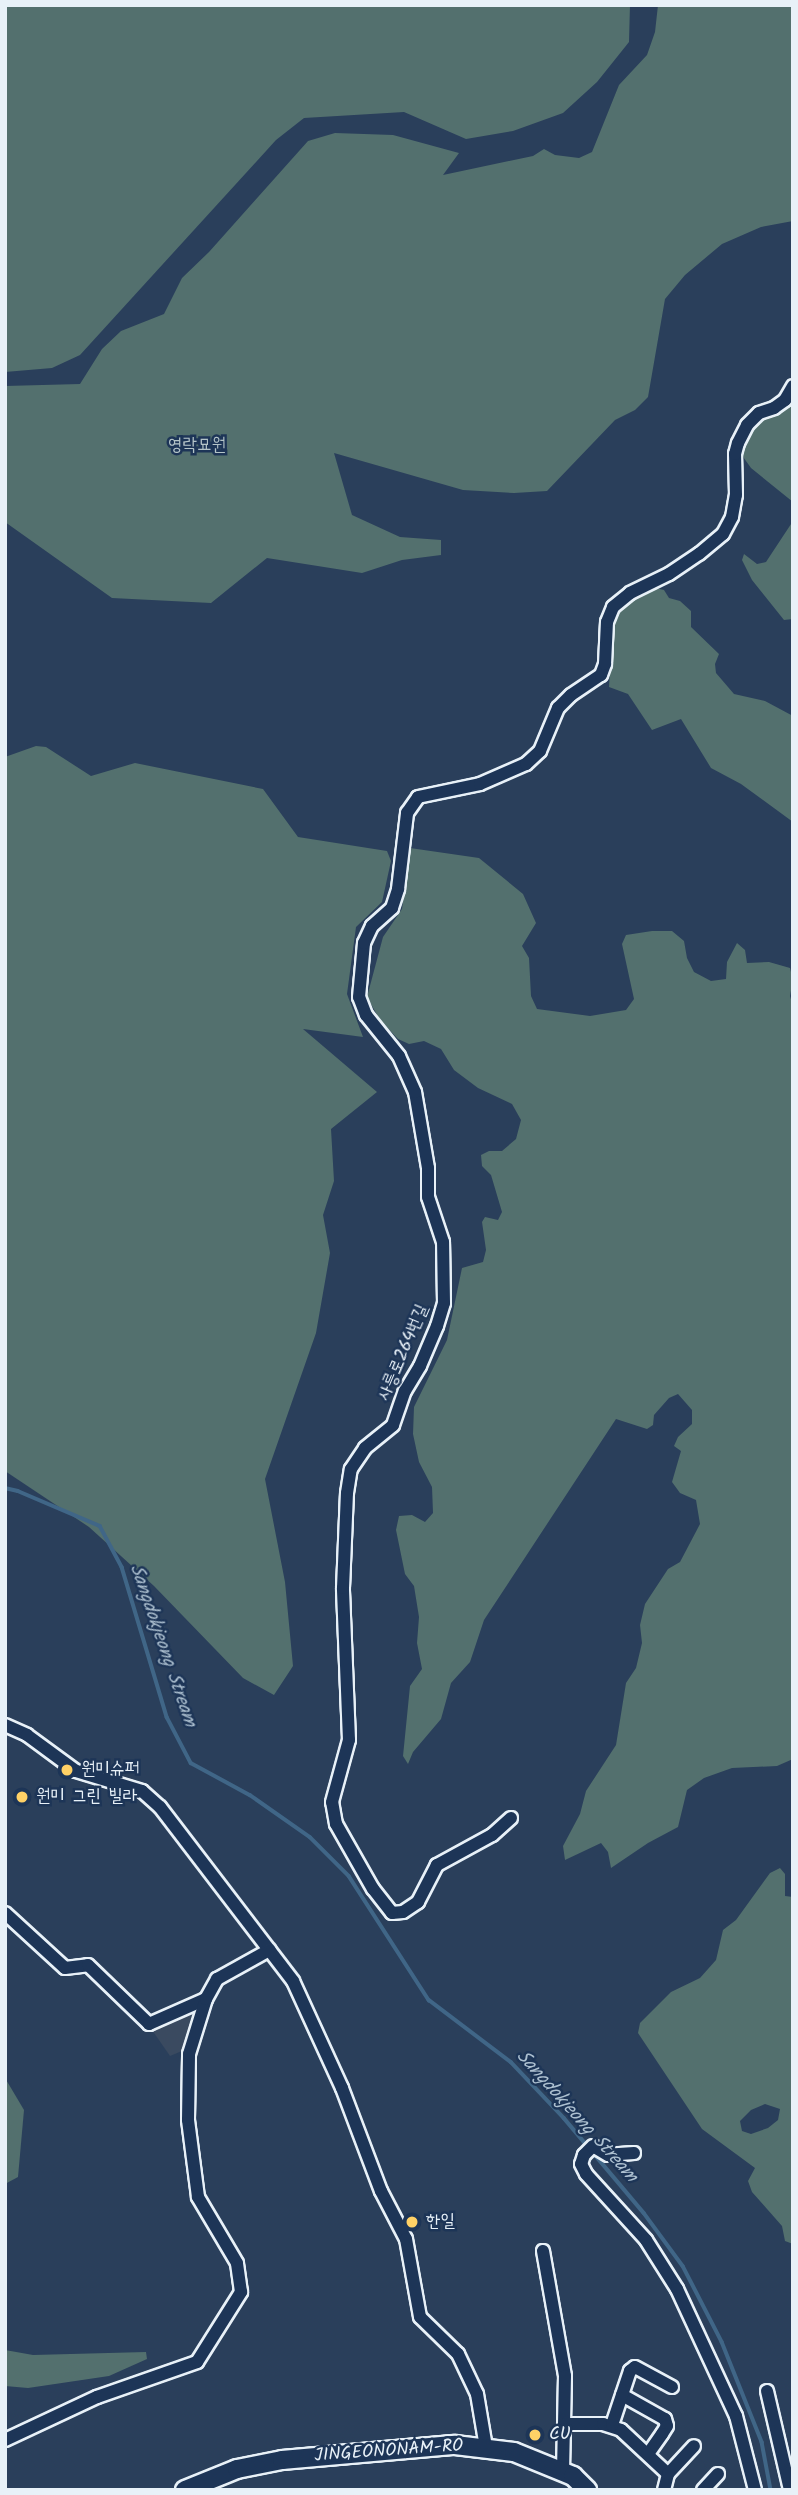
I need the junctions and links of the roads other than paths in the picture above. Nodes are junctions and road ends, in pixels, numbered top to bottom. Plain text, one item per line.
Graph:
1 (793, 386) edge
2 (5, 1725) edge
3 (511, 1818) dead end
4 (5, 1913) edge
5 (270, 1950) junction
6 (205, 1998) junction
7 (634, 2153) dead end
8 (543, 2251) dead end
9 (672, 2387) dead end
10 (767, 2391) dead end
11 (622, 2395) junction
12 (565, 2424) junction
13 (612, 2425) junction
14 (5, 2440) edge
15 (694, 2446) dead end
16 (486, 2447) junction
17 (648, 2454) junction
18 (563, 2471) junction
19 (668, 2474) junction
20 (718, 2474) dead end
21 (185, 2490) edge
22 (587, 2490) edge
23 (664, 2490) edge
24 (702, 2490) edge
25 (755, 2490) edge
26 (790, 2490) edge

1 - 3 street, 사릉로264번길
2 - 5 street
4 - 6 street
5 - 6 street
5 - 16 street
6 - 14 street
7 - 25 street
8 - 12 street
9 - 11 street
10 - 26 street
11 - 13 street
11 - 17 street
12 - 13 street
12 - 18 street
13 - 17 street
15 - 19 street
16 - 18 main road, JINGEONONAM-RO
16 - 21 main road, JINGEONONAM-RO
17 - 19 street
18 - 22 main road, JINGEONONAM-RO
19 - 23 street
20 - 24 street

